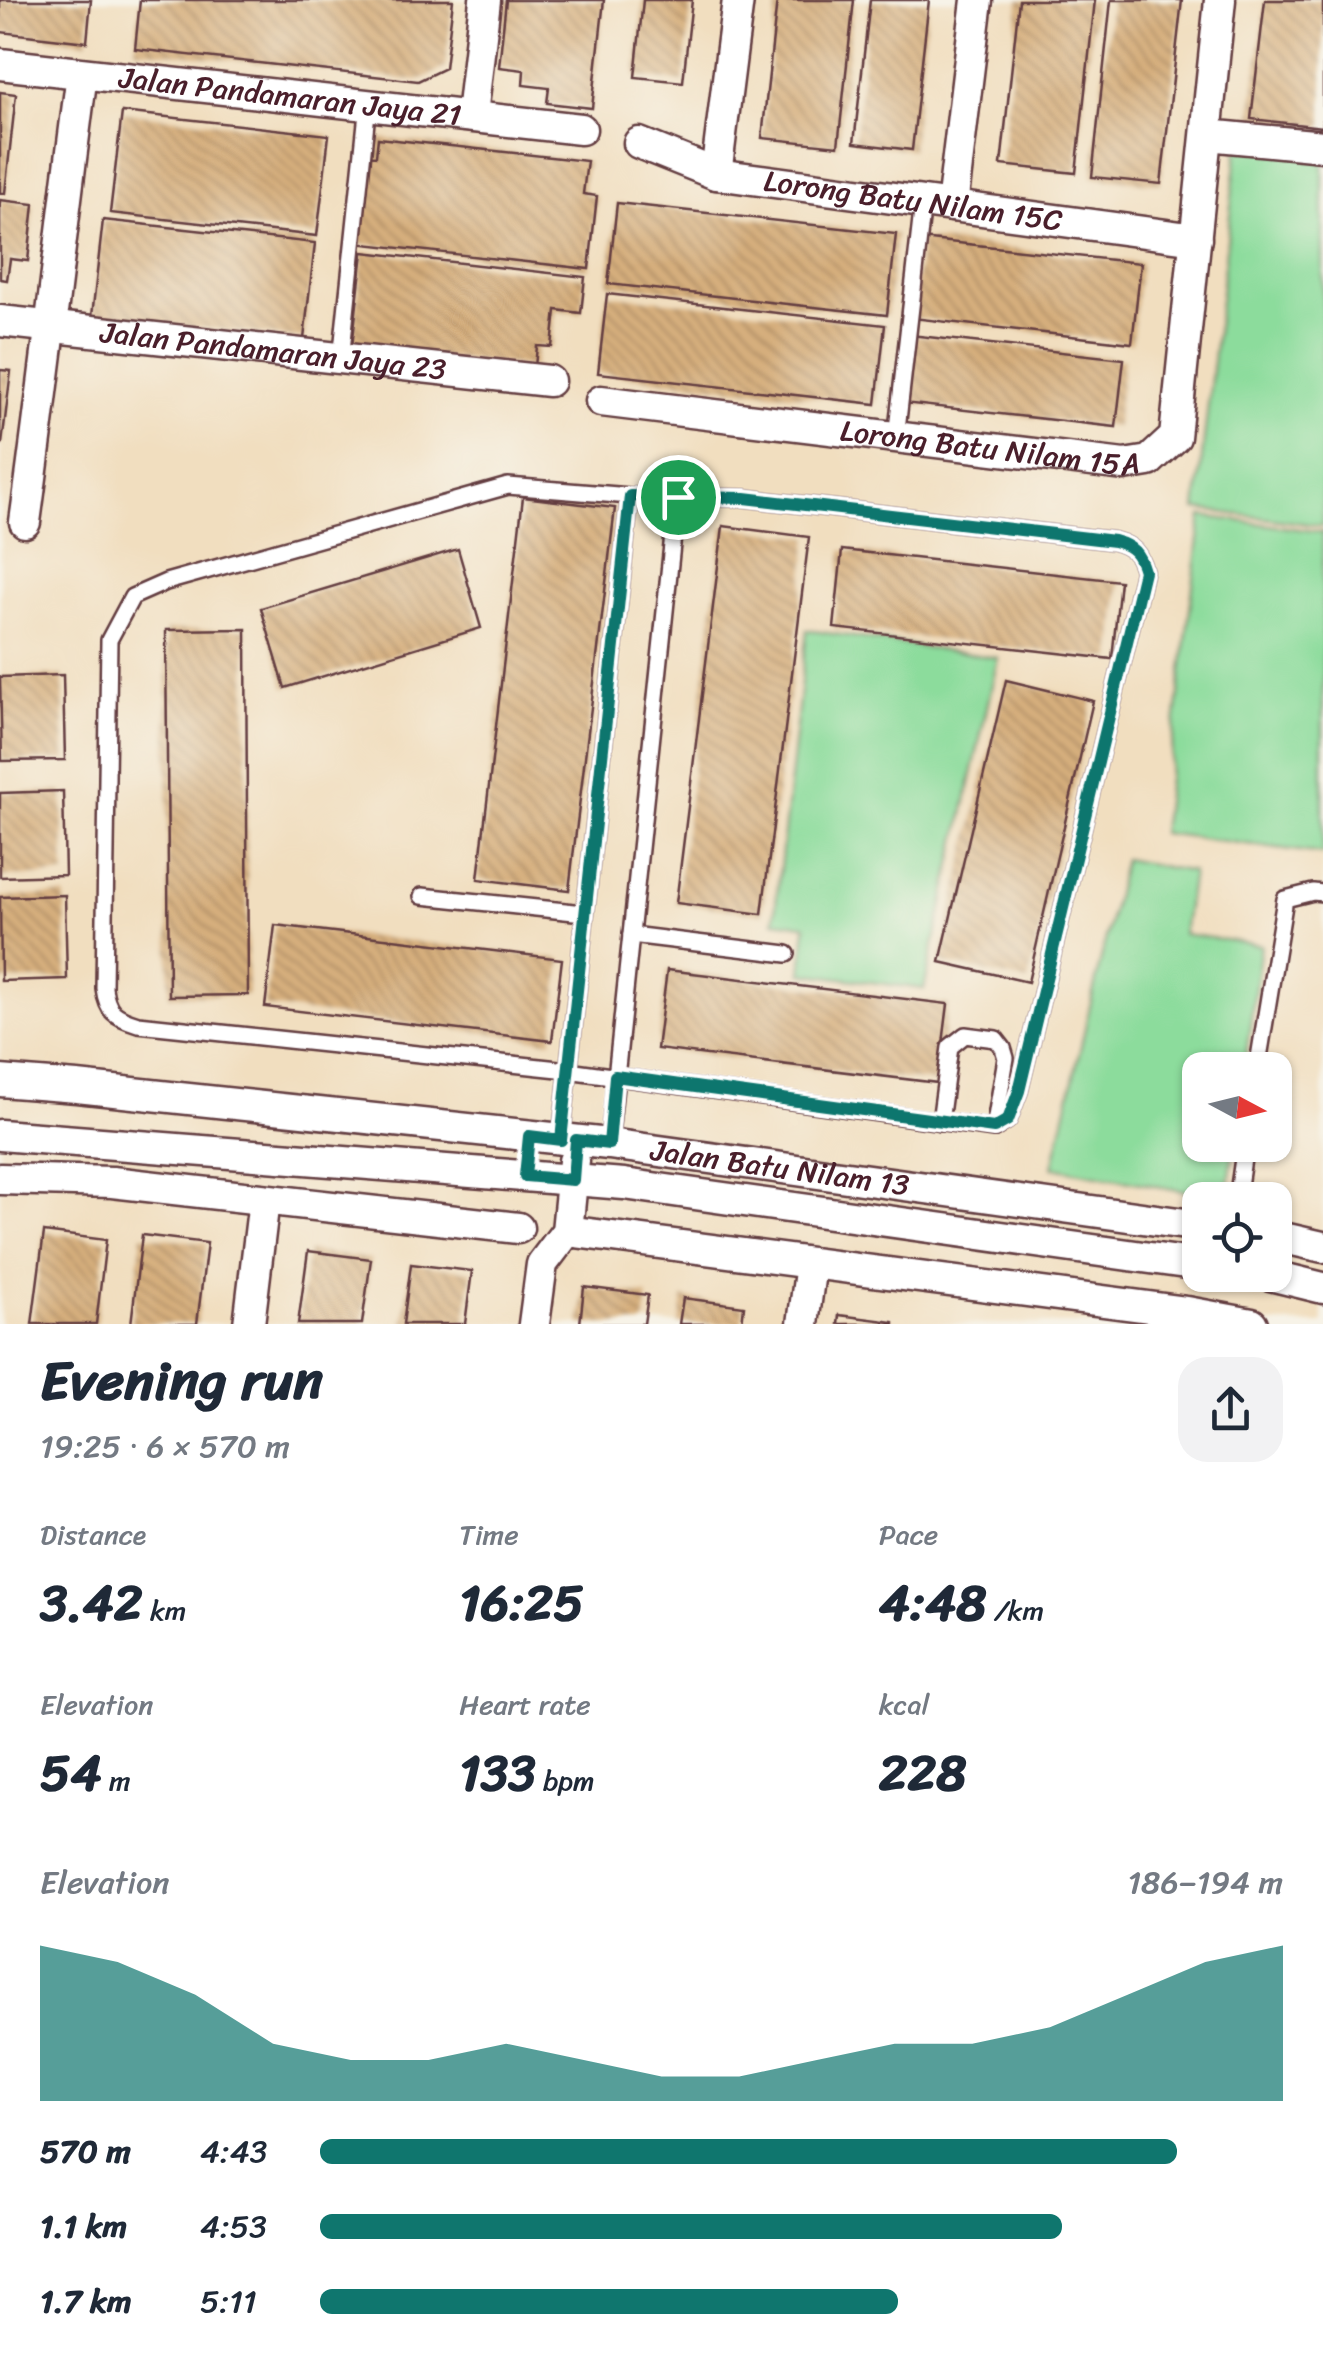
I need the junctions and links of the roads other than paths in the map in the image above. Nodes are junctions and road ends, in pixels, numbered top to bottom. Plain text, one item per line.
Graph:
1 (485, 0) edge
2 (738, 0) edge
3 (977, 0) edge
4 (1220, 0) edge
5 (0, 64) edge
6 (82, 74) junction
7 (368, 103) junction
8 (472, 116) junction
9 (582, 129) dead end
10 (1208, 134) junction
11 (639, 142) dead end
12 (1323, 146) edge
13 (716, 174) junction
14 (938, 204) junction
15 (1196, 239) junction
16 (0, 321) edge
17 (53, 326) junction
18 (341, 360) junction
19 (549, 381) dead end
20 (601, 402) dead end
21 (896, 438) junction
22 (630, 496) junction
23 (678, 497) junction
24 (25, 522) dead end
25 (1323, 893) edge
26 (422, 896) dead end
27 (584, 914) junction
28 (631, 935) junction
29 (787, 954) dead end
30 (1259, 1052) edge
31 (568, 1070) junction
32 (615, 1076) junction
33 (0, 1082) edge
34 (940, 1122) junction
35 (994, 1128) junction
36 (0, 1136) edge
37 (529, 1136) junction
38 (569, 1140) junction
39 (609, 1144) junction
40 (525, 1176) junction
41 (0, 1179) edge
42 (573, 1180) junction
43 (264, 1200) junction
44 (1182, 1224) edge
45 (518, 1228) junction
46 (567, 1232) junction
47 (1292, 1240) edge
48 (1323, 1247) edge
49 (1182, 1262) edge
50 (542, 1264) junction
51 (811, 1264) junction
52 (1292, 1280) edge
53 (1323, 1288) edge
54 (1061, 1310) edge
55 (250, 1324) edge
56 (534, 1324) edge
57 (803, 1324) edge
58 (1252, 1324) edge

1 - 8 street
2 - 13 street
3 - 14 street
4 - 10 street, Lorong Batu Nilam 15A
5 - 6 street, Jalan Pandamaran Jaya 21
6 - 7 street, Jalan Pandamaran Jaya 21
6 - 17 street
7 - 8 street, Jalan Pandamaran Jaya 21
7 - 18 lane
8 - 9 street, Jalan Pandamaran Jaya 21
10 - 12 street
10 - 15 street, Lorong Batu Nilam 15A
11 - 13 street, Lorong Batu Nilam 15C
13 - 14 street, Lorong Batu Nilam 15C
14 - 15 street, Lorong Batu Nilam 15C
14 - 21 lane
15 - 21 street, Lorong Batu Nilam 15A
16 - 17 street, Jalan Pandamaran Jaya 23
17 - 18 street, Jalan Pandamaran Jaya 23
17 - 24 street
18 - 19 street, Jalan Pandamaran Jaya 23
20 - 21 street, Lorong Batu Nilam 15A
22 - 23 lane
22 - 27 lane
22 - 31 lane
23 - 28 lane
23 - 35 lane
25 - 30 lane
26 - 27 lane
27 - 31 lane
28 - 29 lane
28 - 32 lane
31 - 32 lane
31 - 38 lane
32 - 34 lane
32 - 39 lane
33 - 37 street, Jalan Batu Nilam 13
34 - 35 lane
34 - 35 lane
36 - 40 street, Jalan Batu Nilam 13
37 - 38 street, Jalan Batu Nilam 13
37 - 40 street
38 - 39 street, Jalan Batu Nilam 13
38 - 42 street
39 - 44 street, Jalan Batu Nilam 13
40 - 42 street, Jalan Batu Nilam 13
40 - 45 street
41 - 43 street
42 - 46 street
42 - 49 street, Jalan Batu Nilam 13
43 - 45 street
43 - 55 street
45 - 50 street
46 - 50 street
46 - 51 street
47 - 48 street
50 - 56 street
51 - 54 street
51 - 57 street
52 - 53 street
54 - 58 street

